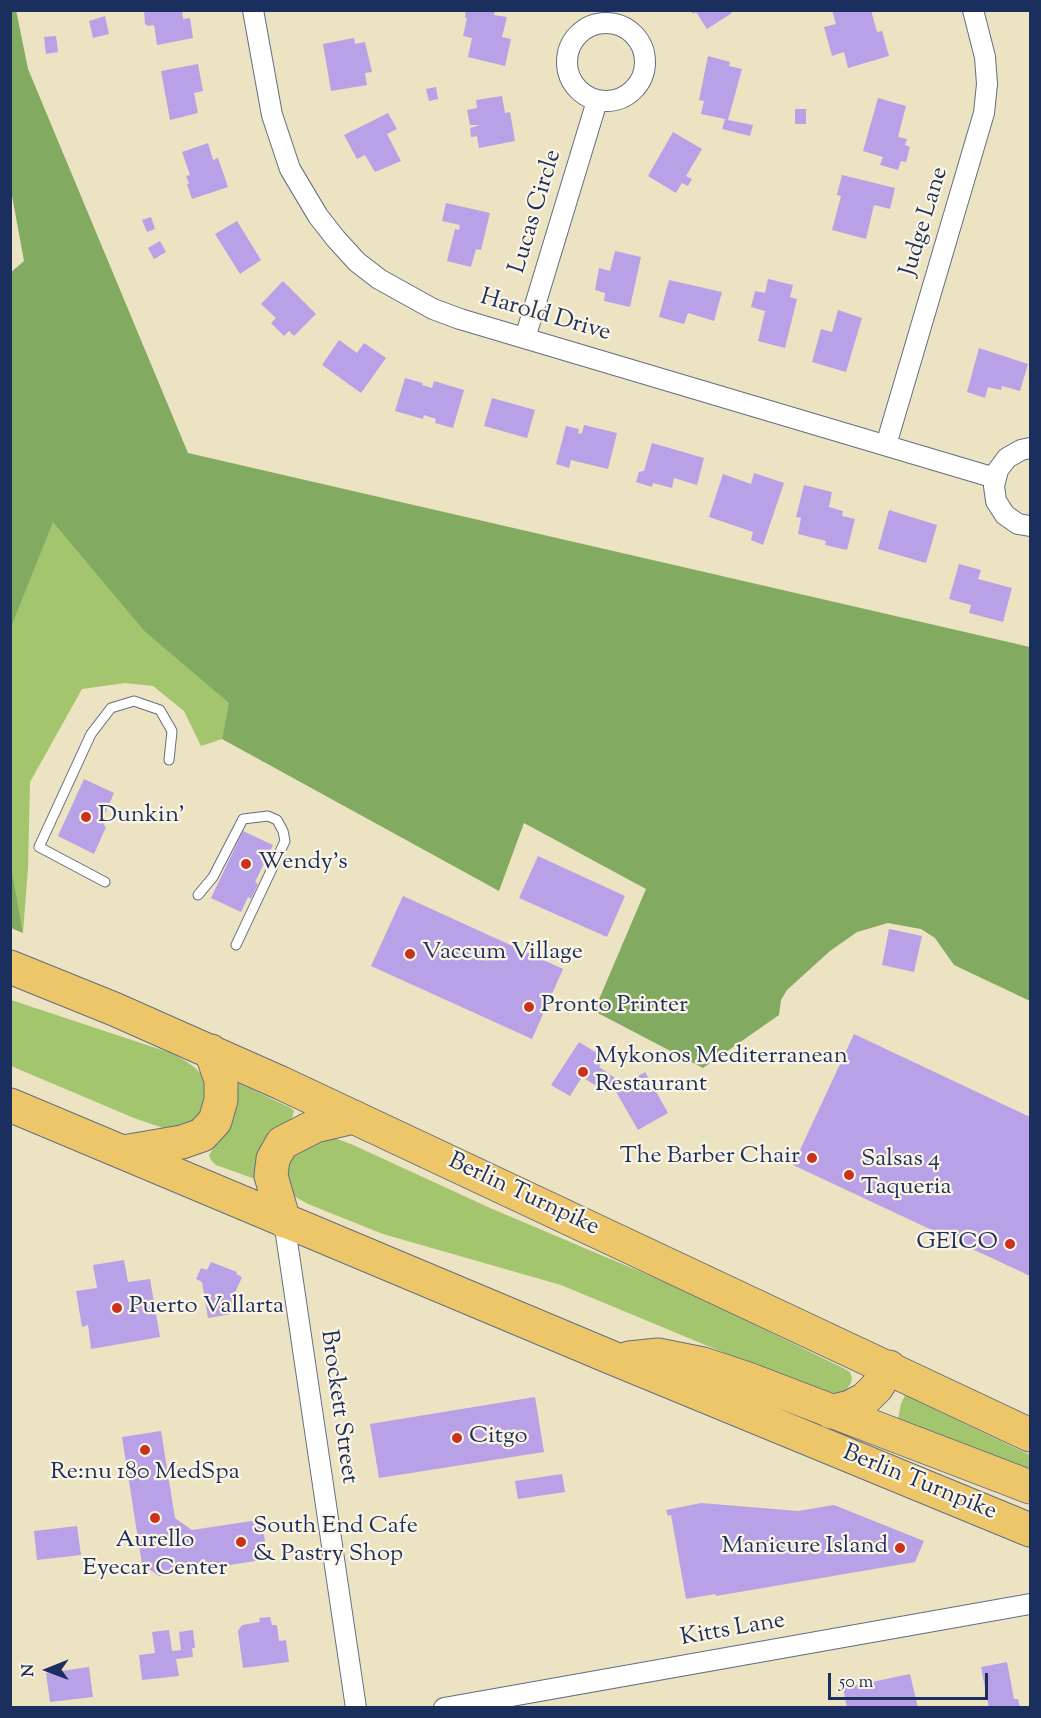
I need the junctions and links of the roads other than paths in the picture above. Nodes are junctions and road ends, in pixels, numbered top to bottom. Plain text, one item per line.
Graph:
1 (253, 10) edge
2 (973, 10) edge
3 (597, 100) junction
4 (525, 338) junction
5 (886, 446) junction
6 (1030, 448) edge
7 (995, 478) junction
8 (1030, 526) edge
9 (169, 760) dead end
10 (105, 882) dead end
11 (198, 895) dead end
12 (236, 945) dead end
13 (10, 967) edge
14 (212, 1052) junction
15 (10, 1105) edge
16 (354, 1117) junction
17 (123, 1152) junction
18 (284, 1221) junction
19 (615, 1359) junction
20 (889, 1367) junction
21 (831, 1412) junction
22 (1030, 1435) edge
23 (1030, 1487) edge
24 (1030, 1530) edge
25 (1030, 1604) edge
26 (356, 1707) edge
27 (444, 1707) edge

1 - 4 street, Harold Drive
2 - 5 street, Judge Lane
3 - 3 street
3 - 4 street, Lucas Circle
4 - 5 street, Harold Drive
5 - 7 street, Harold Drive
6 - 7 street
7 - 8 street
9 - 10 lane
11 - 12 lane
13 - 14 highway, Berlin Turnpike
14 - 16 highway, Berlin Turnpike
14 - 17 highway
15 - 17 highway, Berlin Turnpike
16 - 18 highway
16 - 20 highway, Berlin Turnpike
17 - 18 highway, Berlin Turnpike
18 - 19 highway, Berlin Turnpike
18 - 26 street, Brockett Street
19 - 21 highway
19 - 24 highway, Berlin Turnpike
20 - 21 highway
20 - 22 highway, Berlin Turnpike
21 - 23 highway
25 - 27 street, Kitts Lane

